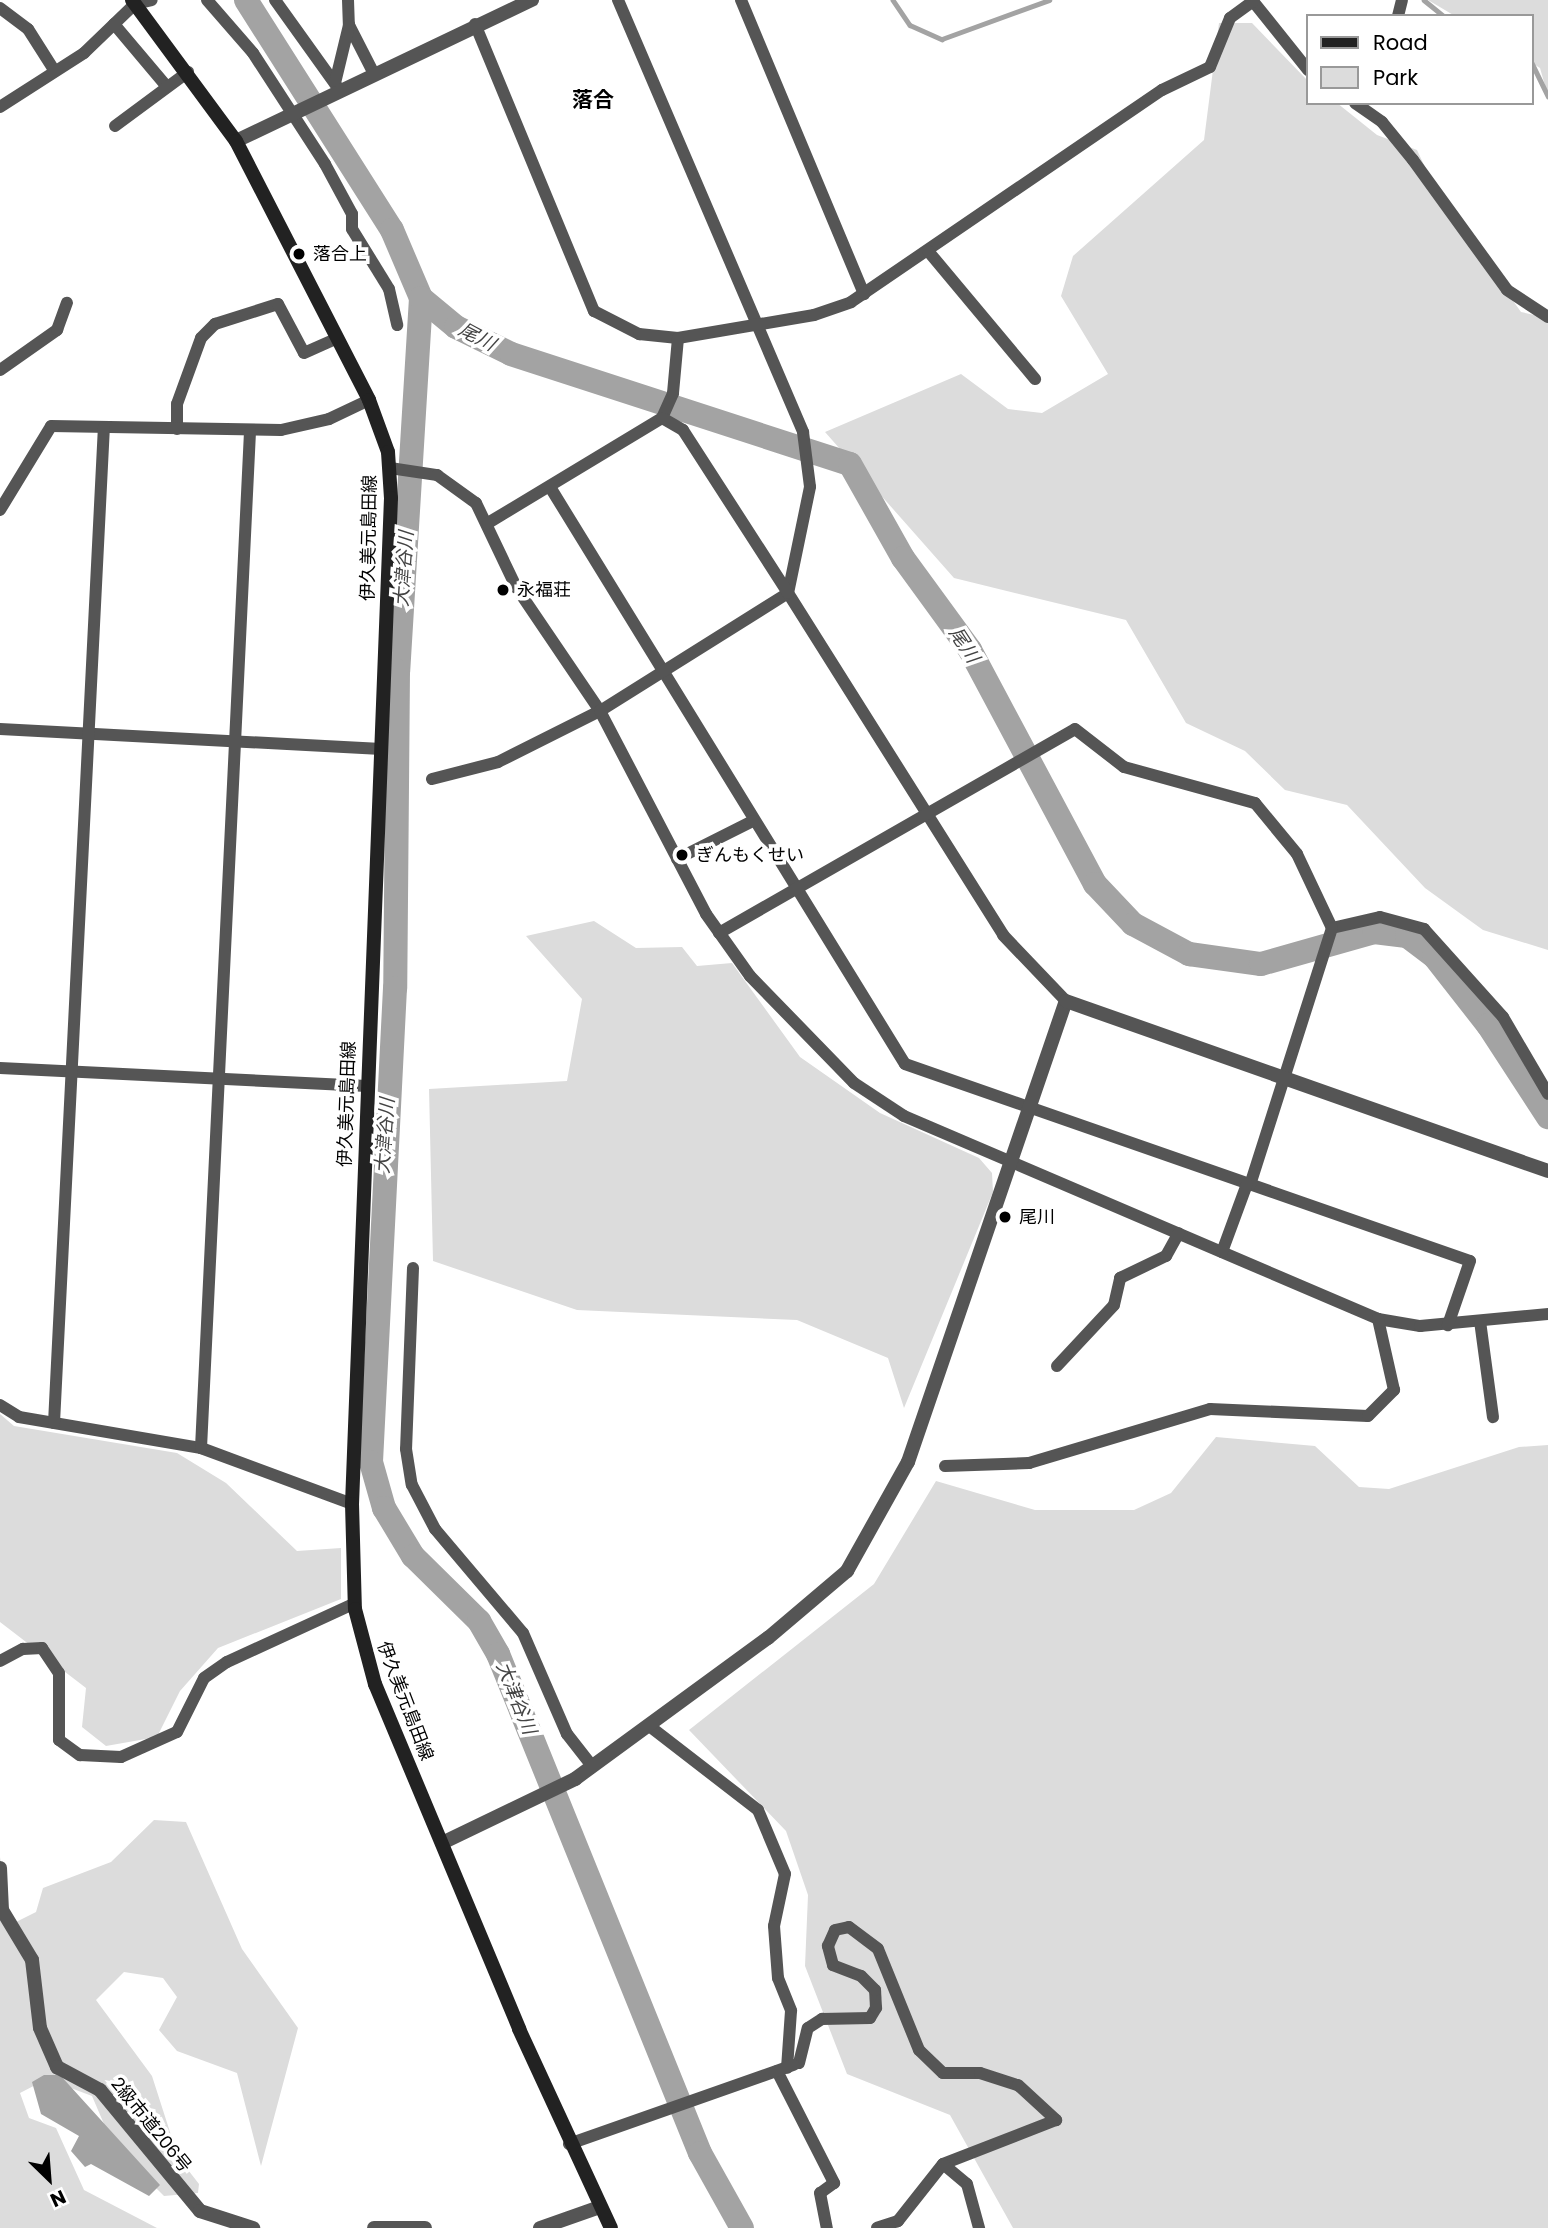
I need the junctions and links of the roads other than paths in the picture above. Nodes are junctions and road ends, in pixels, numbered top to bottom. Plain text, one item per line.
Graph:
1 (152, 0) edge
2 (208, 0) edge
3 (275, 0) edge
4 (348, 0) edge
5 (532, 0) edge
6 (618, 0) edge
7 (741, 0) edge
8 (1252, 1) edge
9 (133, 2) edge
10 (0, 8) edge
11 (114, 24) junction
12 (475, 24) junction
13 (349, 25) junction
14 (1306, 68) edge
15 (54, 70) junction
16 (187, 72) junction
17 (373, 72) junction
18 (167, 87) junction
19 (336, 87) junction
20 (1358, 105) edge
21 (0, 107) edge
22 (290, 113) junction
23 (115, 126) dead end
24 (236, 141) junction
25 (928, 251) junction
26 (864, 294) junction
27 (67, 303) dead end
28 (1548, 317) edge
29 (752, 323) junction
30 (397, 325) dead end
31 (337, 338) junction
32 (678, 338) junction
33 (0, 370) edge
34 (1035, 379) dead end
35 (369, 400) junction
36 (664, 415) junction
37 (104, 428) junction
38 (177, 429) junction
39 (250, 430) junction
40 (395, 469) junction
41 (550, 487) junction
42 (0, 510) edge
43 (488, 523) junction
44 (788, 593) junction
45 (662, 672) junction
46 (600, 711) junction
47 (0, 729) edge
48 (89, 734) junction
49 (235, 741) junction
50 (381, 749) junction
51 (432, 779) dead end
52 (925, 811) junction
53 (753, 821) junction
54 (677, 859) junction
55 (795, 889) junction
56 (1332, 931) junction
57 (719, 933) junction
58 (1066, 1000) junction
59 (0, 1068) edge
60 (72, 1070) junction
61 (219, 1079) junction
62 (1285, 1079) junction
63 (367, 1086) junction
64 (1548, 1094) edge
65 (1030, 1108) junction
66 (1013, 1159) junction
67 (1548, 1171) edge
68 (1249, 1184) junction
69 (1179, 1233) junction
70 (1222, 1252) junction
71 (413, 1268) dead end
72 (1548, 1314) edge
73 (1378, 1319) junction
74 (1480, 1321) junction
75 (1448, 1325) junction
76 (1057, 1366) dead end
77 (0, 1405) edge
78 (1493, 1417) dead end
79 (54, 1423) junction
80 (201, 1448) junction
81 (945, 1466) dead end
82 (352, 1504) junction
83 (355, 1603) junction
84 (0, 1661) edge
85 (648, 1725) junction
86 (592, 1766) junction
87 (442, 1843) junction
88 (0, 1868) edge
89 (792, 2066) junction
90 (569, 2144) junction
91 (943, 2164) junction
92 (597, 2208) junction
93 (253, 2228) edge
94 (374, 2228) edge
95 (425, 2228) edge
96 (540, 2228) edge
97 (611, 2228) edge
98 (827, 2228) edge
99 (877, 2228) edge
100 (979, 2228) edge

1 - 9 street
2 - 22 street
3 - 19 street
4 - 13 street
5 - 12 street
6 - 29 street
7 - 26 street
8 - 14 street
8 - 25 street
9 - 11 street
9 - 16 main road, 伊久美元島田線
10 - 15 street
11 - 15 street
11 - 18 street
12 - 17 street
12 - 32 street
13 - 17 street
13 - 19 street
15 - 21 street
16 - 18 street
16 - 24 main road, 伊久美元島田線
17 - 19 street
18 - 23 street
19 - 22 street
20 - 28 street
22 - 24 street
22 - 30 street
24 - 31 main road, 伊久美元島田線
25 - 26 street
25 - 34 street
26 - 29 street
27 - 33 street
29 - 32 street
29 - 44 street
31 - 35 main road, 伊久美元島田線
31 - 38 street
32 - 36 street
35 - 39 street
35 - 40 main road, 伊久美元島田線
36 - 41 street
36 - 44 street
37 - 38 street
37 - 42 street
37 - 48 street
38 - 39 street
39 - 49 street
40 - 43 street
40 - 50 main road, 伊久美元島田線
41 - 43 street
41 - 45 street
43 - 46 street
44 - 45 street
44 - 52 street
45 - 46 street
45 - 53 street
46 - 51 street
46 - 54 street
47 - 48 street
48 - 49 street
48 - 60 street
49 - 50 street
49 - 61 street
50 - 63 main road, 伊久美元島田線
52 - 55 street
52 - 56 street
52 - 58 street
53 - 54 street
53 - 55 street
54 - 57 street
55 - 57 street
55 - 65 street
56 - 62 street
56 - 64 street
57 - 66 street
58 - 62 street
58 - 65 street
59 - 60 street
60 - 61 street
60 - 79 street
61 - 63 street
61 - 80 street
62 - 67 street
62 - 68 street
63 - 82 main road, 伊久美元島田線
65 - 66 street
65 - 68 street
66 - 69 street
66 - 85 street
68 - 70 street
68 - 75 street
69 - 70 street
69 - 76 street
70 - 73 street
71 - 86 street
72 - 74 street
73 - 75 street
73 - 81 street
74 - 75 street
74 - 78 street
77 - 79 street
79 - 80 street
80 - 82 street
82 - 83 main road, 伊久美元島田線
83 - 84 street
83 - 87 main road, 伊久美元島田線
85 - 86 street
85 - 89 street
86 - 87 street
87 - 90 main road, 伊久美元島田線
88 - 93 street, 2級市道206号
89 - 90 street
89 - 91 street
89 - 98 street
90 - 92 main road, 伊久美元島田線
91 - 99 street
91 - 100 street
92 - 96 street
92 - 97 main road, 伊久美元島田線
94 - 95 street

